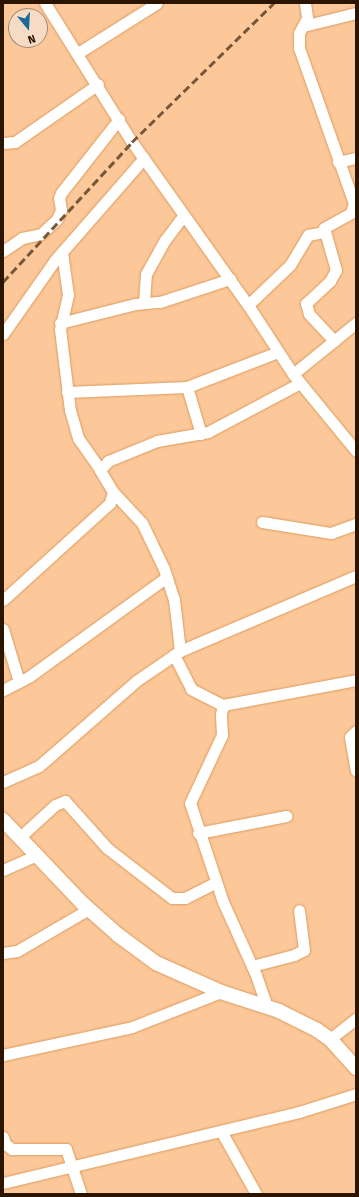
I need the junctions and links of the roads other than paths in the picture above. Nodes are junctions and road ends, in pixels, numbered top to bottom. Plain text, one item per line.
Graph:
1 (45, 3) edge
2 (157, 3) edge
3 (305, 3) edge
4 (356, 14) edge
5 (303, 26) junction
6 (78, 53) junction
7 (98, 84) junction
8 (119, 119) junction
9 (3, 143) edge
10 (144, 158) junction
11 (356, 158) edge
12 (338, 162) junction
13 (184, 215) junction
14 (323, 232) junction
15 (3, 251) edge
16 (62, 252) junction
17 (230, 279) junction
18 (144, 302) junction
19 (248, 305) junction
20 (60, 323) junction
21 (356, 323) edge
22 (3, 334) edge
23 (334, 341) junction
24 (278, 352) junction
25 (293, 374) junction
26 (300, 383) junction
27 (187, 386) junction
28 (67, 392) junction
29 (201, 434) junction
30 (352, 440) edge
31 (356, 451) edge
32 (100, 470) junction
33 (113, 492) junction
34 (262, 522) dead end
35 (356, 524) edge
36 (356, 576) edge
37 (167, 577) junction
38 (3, 600) edge
39 (3, 629) edge
40 (177, 653) junction
41 (356, 680) edge
42 (19, 682) junction
43 (3, 690) edge
44 (224, 705) junction
45 (356, 731) edge
46 (356, 770) edge
47 (3, 782) edge
48 (286, 816) dead end
49 (3, 820) edge
50 (198, 833) junction
51 (20, 838) junction
52 (37, 855) junction
53 (3, 870) edge
54 (216, 882) junction
55 (89, 909) junction
56 (299, 910) dead end
57 (3, 953) edge
58 (252, 966) junction
59 (221, 992) junction
60 (267, 1007) junction
61 (356, 1019) edge
62 (330, 1039) junction
63 (3, 1055) edge
64 (356, 1068) edge
65 (356, 1094) edge
66 (220, 1131) junction
67 (3, 1137) edge
68 (73, 1167) junction
69 (3, 1182) edge
70 (81, 1194) edge
71 (256, 1194) edge

1 - 6 street
2 - 6 street
3 - 5 street
4 - 5 street
5 - 12 street
6 - 7 street
7 - 8 street
7 - 9 street
8 - 10 street
8 - 15 street
10 - 13 street
10 - 16 street
11 - 12 street
12 - 14 street
13 - 17 street
13 - 18 street
14 - 19 street
14 - 23 street
16 - 20 street
16 - 22 street
17 - 18 street
17 - 19 street
18 - 20 street
19 - 24 street
20 - 28 street
21 - 23 street
23 - 25 street
24 - 25 street
24 - 27 street
25 - 26 street
26 - 29 street
26 - 30 street
27 - 28 street
27 - 29 street
28 - 32 street
29 - 32 street
30 - 31 street
32 - 33 street
33 - 37 street
33 - 38 street
34 - 35 street
36 - 40 street
37 - 40 street
37 - 42 street
39 - 42 street
40 - 44 street
40 - 47 street
41 - 44 street
42 - 43 street
44 - 50 street
45 - 46 street
48 - 50 street
49 - 51 street
50 - 54 street
51 - 52 street
51 - 54 street
52 - 53 street
52 - 55 street
54 - 58 street
55 - 57 street
55 - 59 street
56 - 58 street
58 - 60 street
59 - 60 street
59 - 63 street
60 - 62 street
61 - 62 street
62 - 64 street
65 - 66 street
66 - 68 street
66 - 71 street
67 - 68 street
68 - 69 street
68 - 70 street

